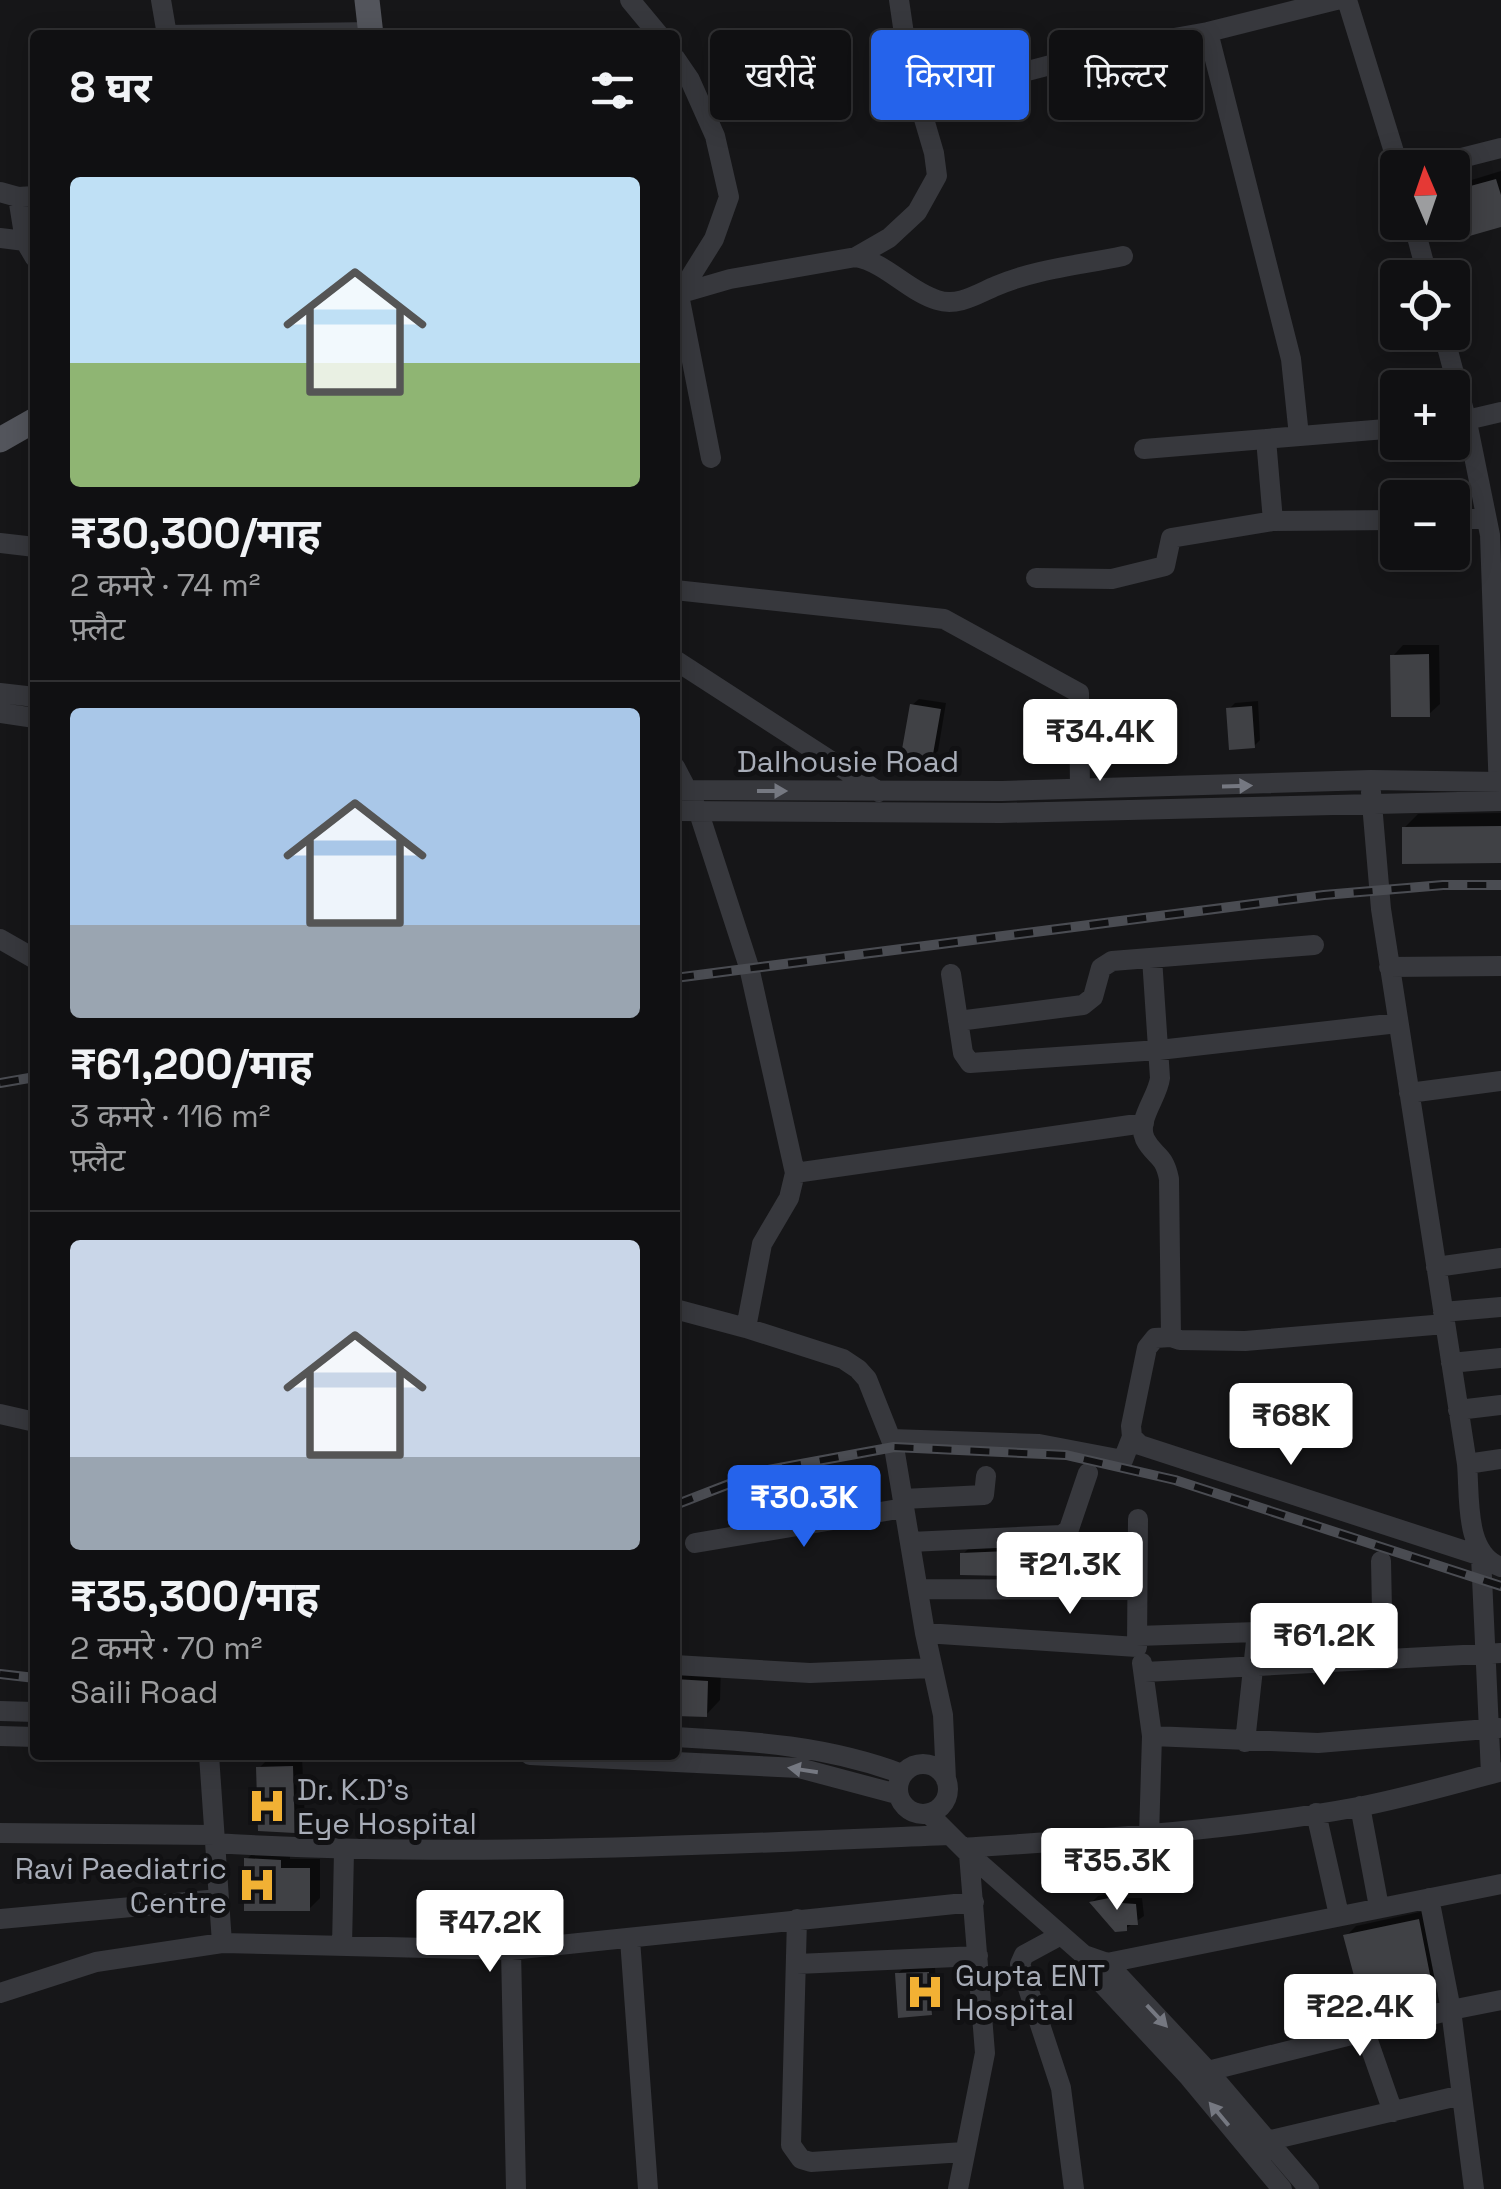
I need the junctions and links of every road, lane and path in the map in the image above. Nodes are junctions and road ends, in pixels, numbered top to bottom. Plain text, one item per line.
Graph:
1 (161, 0) edge
2 (367, 0) edge
3 (630, 0) edge
4 (899, 0) edge
5 (1336, 0) edge
6 (1347, 0) edge
7 (166, 30) edge
8 (371, 30) edge
9 (655, 30) edge
10 (904, 30) edge
11 (1208, 32) junction
12 (680, 65) edge
13 (1029, 71) edge
14 (925, 120) edge
15 (1501, 148) edge
16 (1393, 150) edge
17 (1470, 156) edge
18 (18, 195) edge
19 (0, 238) edge
20 (30, 250) edge
21 (856, 256) junction
22 (1123, 256) dead end
23 (680, 290) edge
24 (680, 294) edge
25 (680, 309) edge
26 (1501, 412) edge
27 (1470, 420) edge
28 (30, 423) edge
29 (1380, 429) edge
30 (1299, 436) junction
31 (1266, 438) junction
32 (0, 440) edge
33 (1144, 448) dead end
34 (711, 458) dead end
35 (1470, 460) edge
36 (1470, 519) edge
37 (1486, 519) junction
38 (1380, 520) edge
39 (1272, 522) junction
40 (0, 543) edge
41 (30, 546) edge
42 (1036, 578) dead end
43 (680, 591) edge
44 (680, 663) edge
45 (0, 693) edge
46 (30, 696) edge
47 (0, 714) edge
48 (30, 717) edge
49 (1371, 780) junction
50 (1080, 789) junction
51 (681, 790) edge
52 (878, 791) junction
53 (1500, 792) edge
54 (1371, 804) junction
55 (680, 812) edge
56 (914, 813) junction
57 (699, 814) junction
58 (0, 938) edge
59 (1314, 945) dead end
60 (30, 956) edge
61 (1152, 958) junction
62 (1501, 966) edge
63 (1389, 967) junction
64 (950, 974) dead end
65 (958, 1021) junction
66 (1398, 1022) junction
67 (1159, 1050) junction
68 (1501, 1081) edge
69 (1409, 1094) junction
70 (1144, 1123) junction
71 (795, 1173) junction
72 (1501, 1258) edge
73 (1436, 1267) junction
74 (1501, 1308) edge
75 (680, 1310) edge
76 (1444, 1318) junction
77 (746, 1328) junction
78 (1171, 1337) junction
79 (1501, 1358) edge
80 (1451, 1363) junction
81 (1501, 1405) edge
82 (1458, 1410) junction
83 (0, 1414) edge
84 (30, 1421) edge
85 (1132, 1437) junction
86 (891, 1439) junction
87 (1501, 1459) edge
88 (1467, 1464) junction
89 (1088, 1473) dead end
90 (986, 1476) dead end
91 (904, 1504) junction
92 (1138, 1519) dead end
93 (910, 1542) junction
94 (695, 1543) dead end
95 (1481, 1556) junction
96 (1381, 1560) dead end
97 (1501, 1567) edge
98 (918, 1589) junction
99 (1138, 1590) junction
100 (1257, 1632) junction
101 (924, 1633) junction
102 (1137, 1642) junction
103 (1493, 1653) edge
104 (680, 1665) edge
105 (1252, 1667) junction
106 (932, 1668) junction
107 (1146, 1672) junction
108 (0, 1711) edge
109 (30, 1712) edge
110 (1494, 1728) edge
111 (0, 1736) edge
112 (1152, 1736) junction
113 (30, 1737) edge
114 (680, 1738) edge
115 (1245, 1742) junction
116 (209, 1760) edge
117 (647, 1760) edge
118 (1496, 1773) edge
119 (946, 1780) junction
120 (900, 1784) junction
121 (1360, 1806) junction
122 (1316, 1813) junction
123 (930, 1814) junction
124 (0, 1833) edge
125 (1150, 1836) junction
126 (215, 1839) junction
127 (960, 1845) junction
128 (344, 1851) junction
129 (1501, 1884) edge
130 (1429, 1898) junction
131 (219, 1900) junction
132 (974, 1902) junction
133 (1380, 1907) junction
134 (1339, 1915) junction
135 (0, 1918) edge
136 (797, 1919) junction
137 (1060, 1934) junction
138 (630, 1939) junction
139 (222, 1943) junction
140 (342, 1946) junction
141 (510, 1950) junction
142 (978, 1956) junction
143 (798, 1964) junction
144 (1101, 1969) junction
145 (0, 1994) edge
146 (1501, 2000) edge
147 (1451, 2010) junction
148 (1366, 2032) junction
149 (1208, 2071) junction
150 (1462, 2095) junction
151 (1393, 2112) junction
152 (1267, 2141) junction
153 (964, 2152) junction
154 (516, 2189) edge
155 (648, 2189) edge
156 (958, 2189) edge
157 (1074, 2189) edge
158 (1282, 2189) edge
159 (1309, 2189) edge
160 (1474, 2189) edge

1 - 7 street
2 - 8 main road
3 - 9 street
4 - 10 street
5 - 11 street
6 - 16 street
11 - 13 street
11 - 30 street
12 - 23 street
14 - 21 street
15 - 17 street
18 - 20 street
19 - 20 street
21 - 22 street
21 - 24 street
25 - 34 street
26 - 27 street
28 - 32 main road
29 - 30 street
30 - 31 street
31 - 33 street
31 - 39 street
35 - 37 street
36 - 37 street
37 - 53 street
38 - 39 street
39 - 42 street
40 - 41 street
43 - 50 street
44 - 52 street
45 - 46 street
47 - 48 street
50 -> 49 street, Dalhousie Road
49 - 53 street, Dalhousie Road
49 - 54 street
50 - 52 street, Dalhousie Road
51 -> 52 street, Dalhousie Road
51 - 57 street
52 - 56 street
53 - 54 street, Dalhousie Road
54 - 56 street, Dalhousie Road
54 - 63 street
55 - 57 street, Dalhousie Road
56 - 57 street, Dalhousie Road
57 - 71 street
58 - 60 street
59 - 61 street
61 - 65 street
61 - 67 street
62 - 63 street
63 - 66 street
64 - 65 street
65 - 67 street
66 - 67 street
66 - 69 street
67 - 70 street
68 - 69 street
69 - 73 street
70 - 71 street
70 - 78 street
71 - 77 street
72 - 73 street
73 - 76 street
74 - 76 street
75 - 77 street
76 - 78 street
76 - 80 street
77 - 86 street
78 - 85 street
79 - 80 street
80 - 82 street
81 - 82 street
82 - 88 street
83 - 84 street
85 - 86 street
85 - 95 street
86 - 91 street
87 - 88 street
88 - 95 street
89 - 93 street
90 - 91 street
91 - 93 street
91 - 94 street
92 - 99 street
93 - 98 street
95 - 97 street
95 - 103 street
96 - 100 street
98 - 99 street
98 - 101 street
99 - 102 street
100 - 102 street
100 - 105 street
101 - 102 street
101 - 106 street
102 - 107 street
103 - 105 street
103 - 110 street
104 - 106 street
105 - 107 street
105 - 115 street
106 - 119 street
107 - 112 street
108 - 109 street
110 - 115 street
110 - 118 street
111 - 113 street
112 - 115 street
112 - 125 street
114 - 120 street
116 - 126 street
120 -> 117 street
118 - 121 street
119 - 120 street
119 - 123 street
120 - 123 street
121 - 122 street
121 - 133 street
122 - 125 street
122 - 134 street
123 - 127 street
124 - 126 street
125 - 127 street
126 - 128 street
126 - 131 street
127 - 128 street
127 - 132 street
127 - 137 street
128 - 140 street
129 - 130 street
130 - 133 street
130 - 147 street
131 - 135 street
131 - 139 street
132 - 136 street
132 - 142 street
133 - 134 street
134 - 144 street
136 - 138 street
136 - 143 street
137 - 144 street
137 - 157 street
138 - 141 street
138 - 155 street
139 - 140 street
139 - 145 street
140 - 141 street
141 - 154 street
142 - 143 street
142 - 153 street
143 - 153 street
144 -> 149 street
158 -> 144 street
146 - 147 street
147 - 148 street
147 - 150 street
148 - 149 street
148 - 151 street
149 - 152 street
150 - 151 street
150 - 160 street
151 - 152 street
152 - 159 street
153 - 156 street

